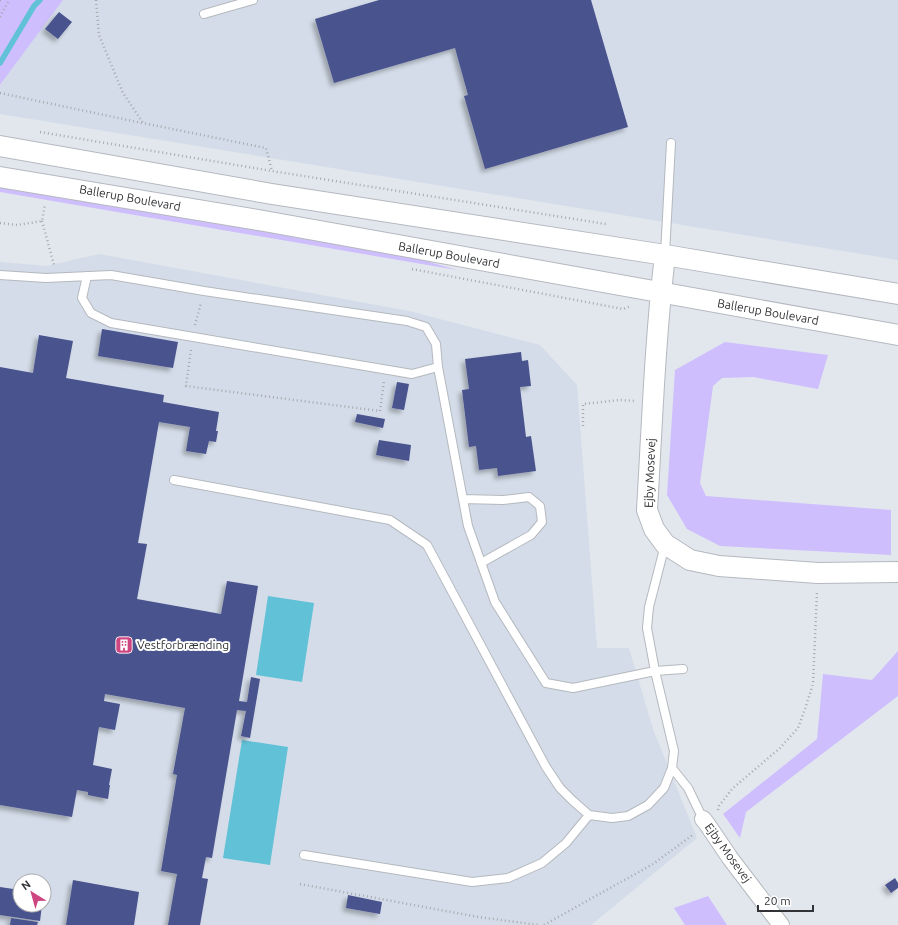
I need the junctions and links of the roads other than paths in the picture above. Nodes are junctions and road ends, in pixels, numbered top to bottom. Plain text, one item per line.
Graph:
1 (253, 0) edge
2 (204, 14) dead end
3 (671, 143) dead end
4 (0, 146) edge
5 (0, 177) edge
6 (665, 255) junction
7 (0, 275) edge
8 (87, 276) junction
9 (661, 293) junction
10 (898, 294) edge
11 (898, 335) edge
12 (438, 367) junction
13 (174, 480) dead end
14 (463, 500) junction
15 (665, 544) junction
16 (481, 563) junction
17 (898, 572) edge
18 (683, 669) dead end
19 (655, 672) junction
20 (672, 768) junction
21 (589, 815) junction
22 (708, 826) joint
23 (304, 855) dead end
24 (781, 925) edge

1 - 2 lane
3 - 6 lane
4 - 6 street
5 - 9 street, Ballerup Boulevard
6 - 9 street, Ejby Mosevej
6 - 10 street
7 - 8 lane
8 - 12 lane
8 - 12 lane
9 - 11 street, Ballerup Boulevard
9 - 15 street, Ejby Mosevej
12 - 14 lane
13 - 21 lane
14 - 16 lane
14 - 16 lane
15 - 17 street, Ejby Mosevej
15 - 19 lane
16 - 19 lane
18 - 19 lane
19 - 20 lane
20 - 21 lane
20 - 22 lane
21 - 23 lane
22 - 24 street, Ejby Mosevej

